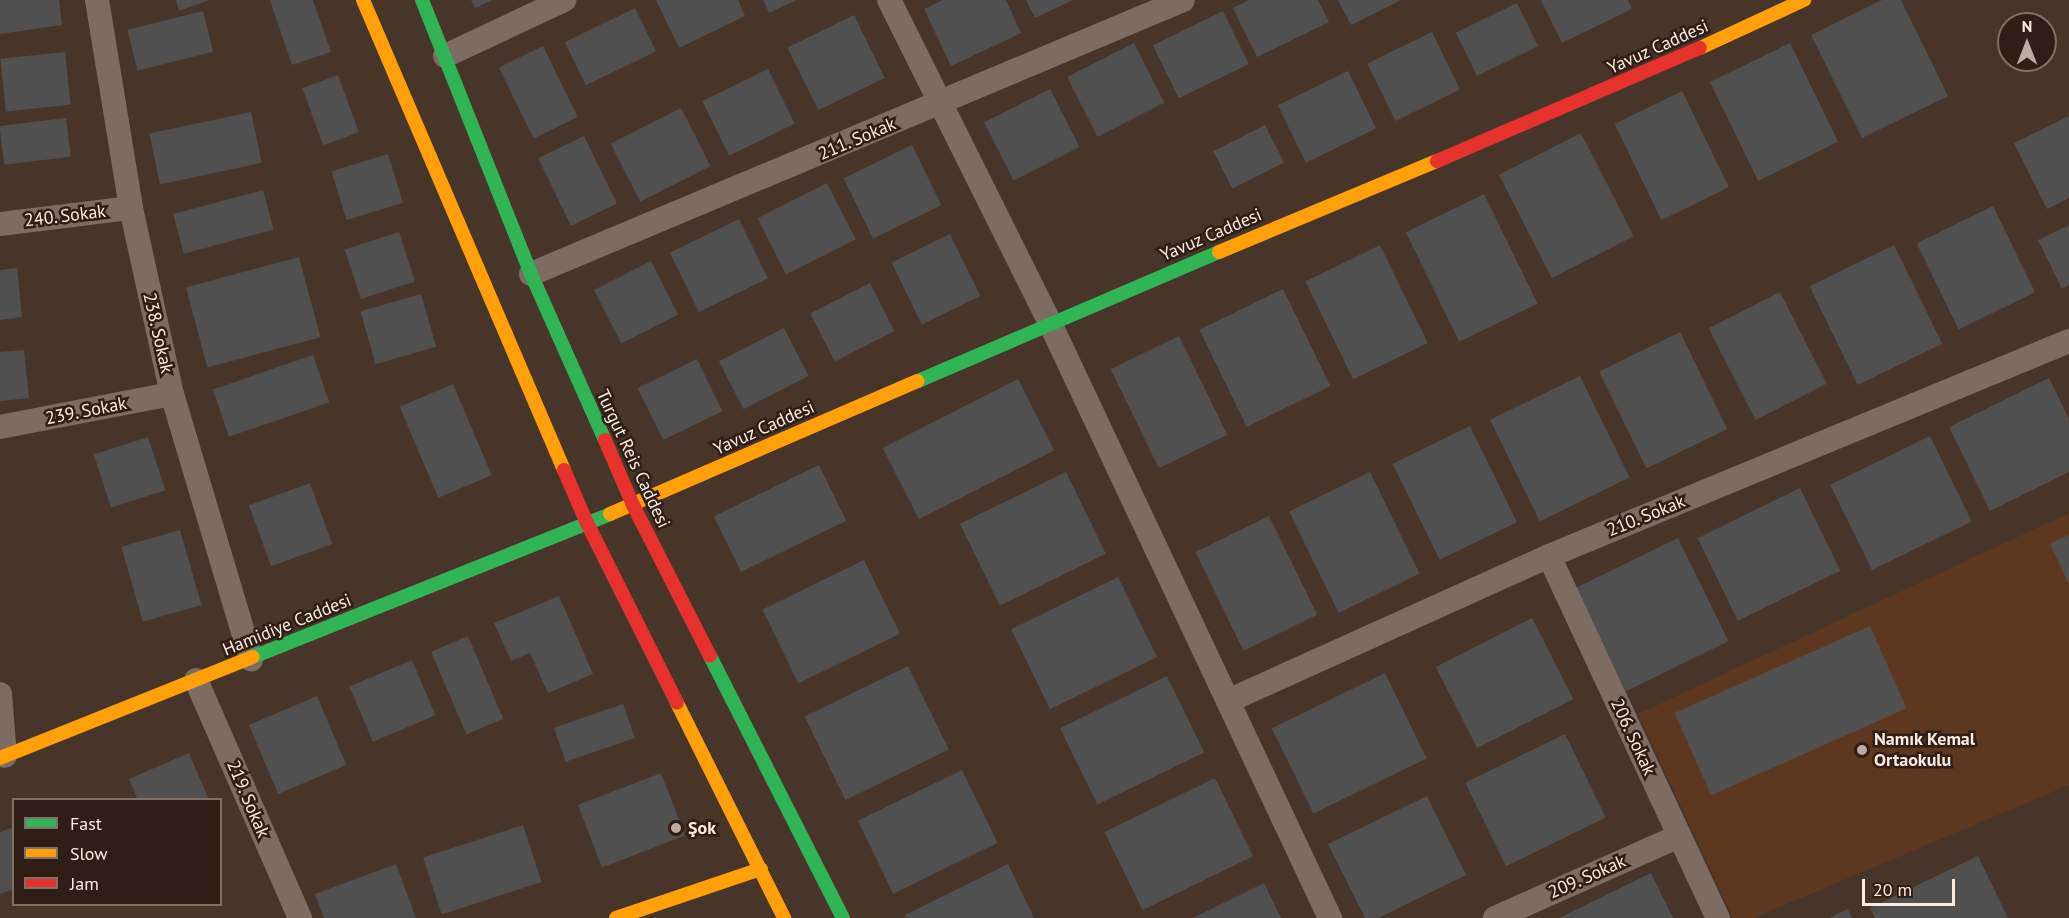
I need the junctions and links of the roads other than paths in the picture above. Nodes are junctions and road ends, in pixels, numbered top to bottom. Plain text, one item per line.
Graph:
1 (97, 0) edge
2 (363, 0) edge
3 (422, 0) edge
4 (564, 0) edge
5 (889, 0) edge
6 (1183, 0) edge
7 (1804, 0) edge
8 (445, 56) junction
9 (939, 105) junction
10 (131, 208) junction
11 (0, 224) edge
12 (531, 274) junction
13 (1050, 322) junction
14 (2069, 341) edge
15 (172, 394) junction
16 (0, 427) edge
17 (633, 505) junction
18 (586, 521) junction
19 (1549, 556) junction
20 (251, 659) junction
21 (196, 680) junction
22 (0, 694) edge
23 (1228, 701) junction
24 (2, 757) edge
25 (1679, 836) junction
26 (761, 870) junction
27 (300, 918) edge
28 (616, 918) edge
29 (784, 918) edge
30 (843, 918) edge
31 (1330, 918) edge
32 (1495, 918) edge
33 (1718, 918) edge

1 - 10 street, 238. Sokak
2 - 18 street
3 - 8 street, Turgut Reis Caddesi
4 - 8 street
5 - 9 street
6 - 9 street, 211. Sokak
7 - 13 street, Yavuz Caddesi
8 - 12 street, Turgut Reis Caddesi
9 - 12 street, 211. Sokak
9 - 13 street
10 - 11 street, 240. Sokak
10 - 15 street, 238. Sokak
12 - 17 street, Turgut Reis Caddesi
13 - 17 street, Yavuz Caddesi
13 - 23 street
14 - 19 street, 210. Sokak
15 - 16 street, 239. Sokak
15 - 20 street, 238. Sokak
17 - 18 street, Yavuz Caddesi
17 - 30 street, Turgut Reis Caddesi
18 - 20 street, Hamidiye Caddesi
18 - 26 street
19 - 23 street, 210. Sokak
19 - 25 street, 206. Sokak
20 - 21 street, Hamidiye Caddesi
21 - 24 street, Hamidiye Caddesi
21 - 27 street, 219. Sokak
22 - 24 street
23 - 31 street
25 - 32 street, 209. Sokak
25 - 33 street, 206. Sokak
26 - 28 street
26 - 29 street

